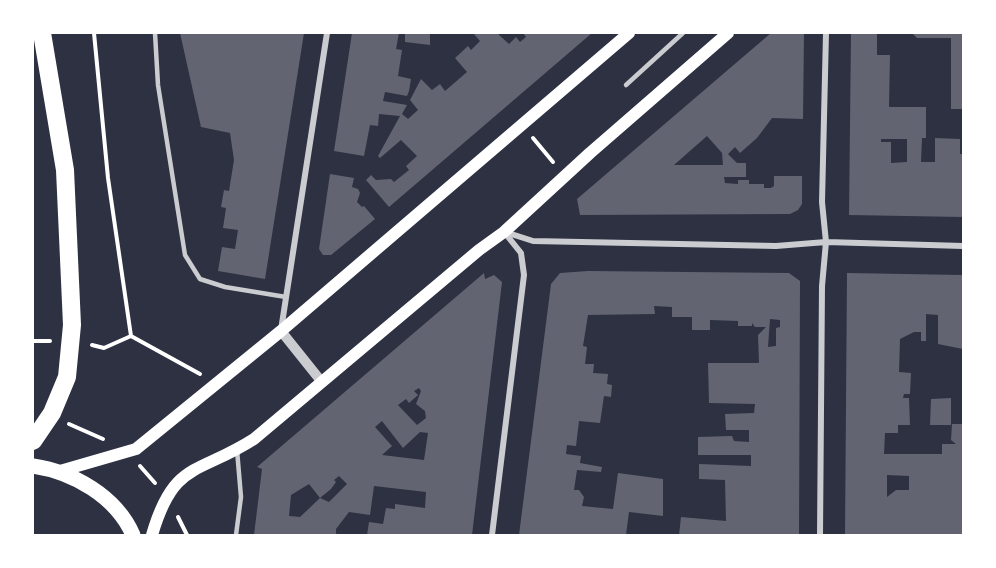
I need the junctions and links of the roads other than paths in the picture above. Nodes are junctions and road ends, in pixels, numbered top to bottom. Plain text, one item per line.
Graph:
1 (42, 33) edge
2 (154, 33) edge
3 (327, 33) edge
4 (629, 33) edge
5 (683, 33) edge
6 (728, 33) edge
7 (826, 33) edge
8 (626, 85) dead end
9 (504, 232) junction
10 (826, 242) junction
11 (963, 246) edge
12 (286, 297) junction
13 (281, 331) junction
14 (321, 381) junction
15 (33, 441) edge
16 (237, 450) junction
17 (33, 466) edge
18 (60, 471) junction
19 (133, 535) edge
20 (152, 535) edge
21 (236, 535) edge
22 (492, 535) edge
23 (820, 535) edge

1 - 15 highway
2 - 12 lane
3 - 12 street
4 - 13 main road
5 - 8 lane
6 - 9 main road
7 - 10 street
9 - 10 street
9 - 14 main road
9 - 22 street
10 - 11 street
10 - 23 street
12 - 13 street
13 - 14 street
13 - 18 main road
14 - 16 main road
16 - 20 main road
16 - 21 lane
17 - 18 main road
18 - 19 main road

